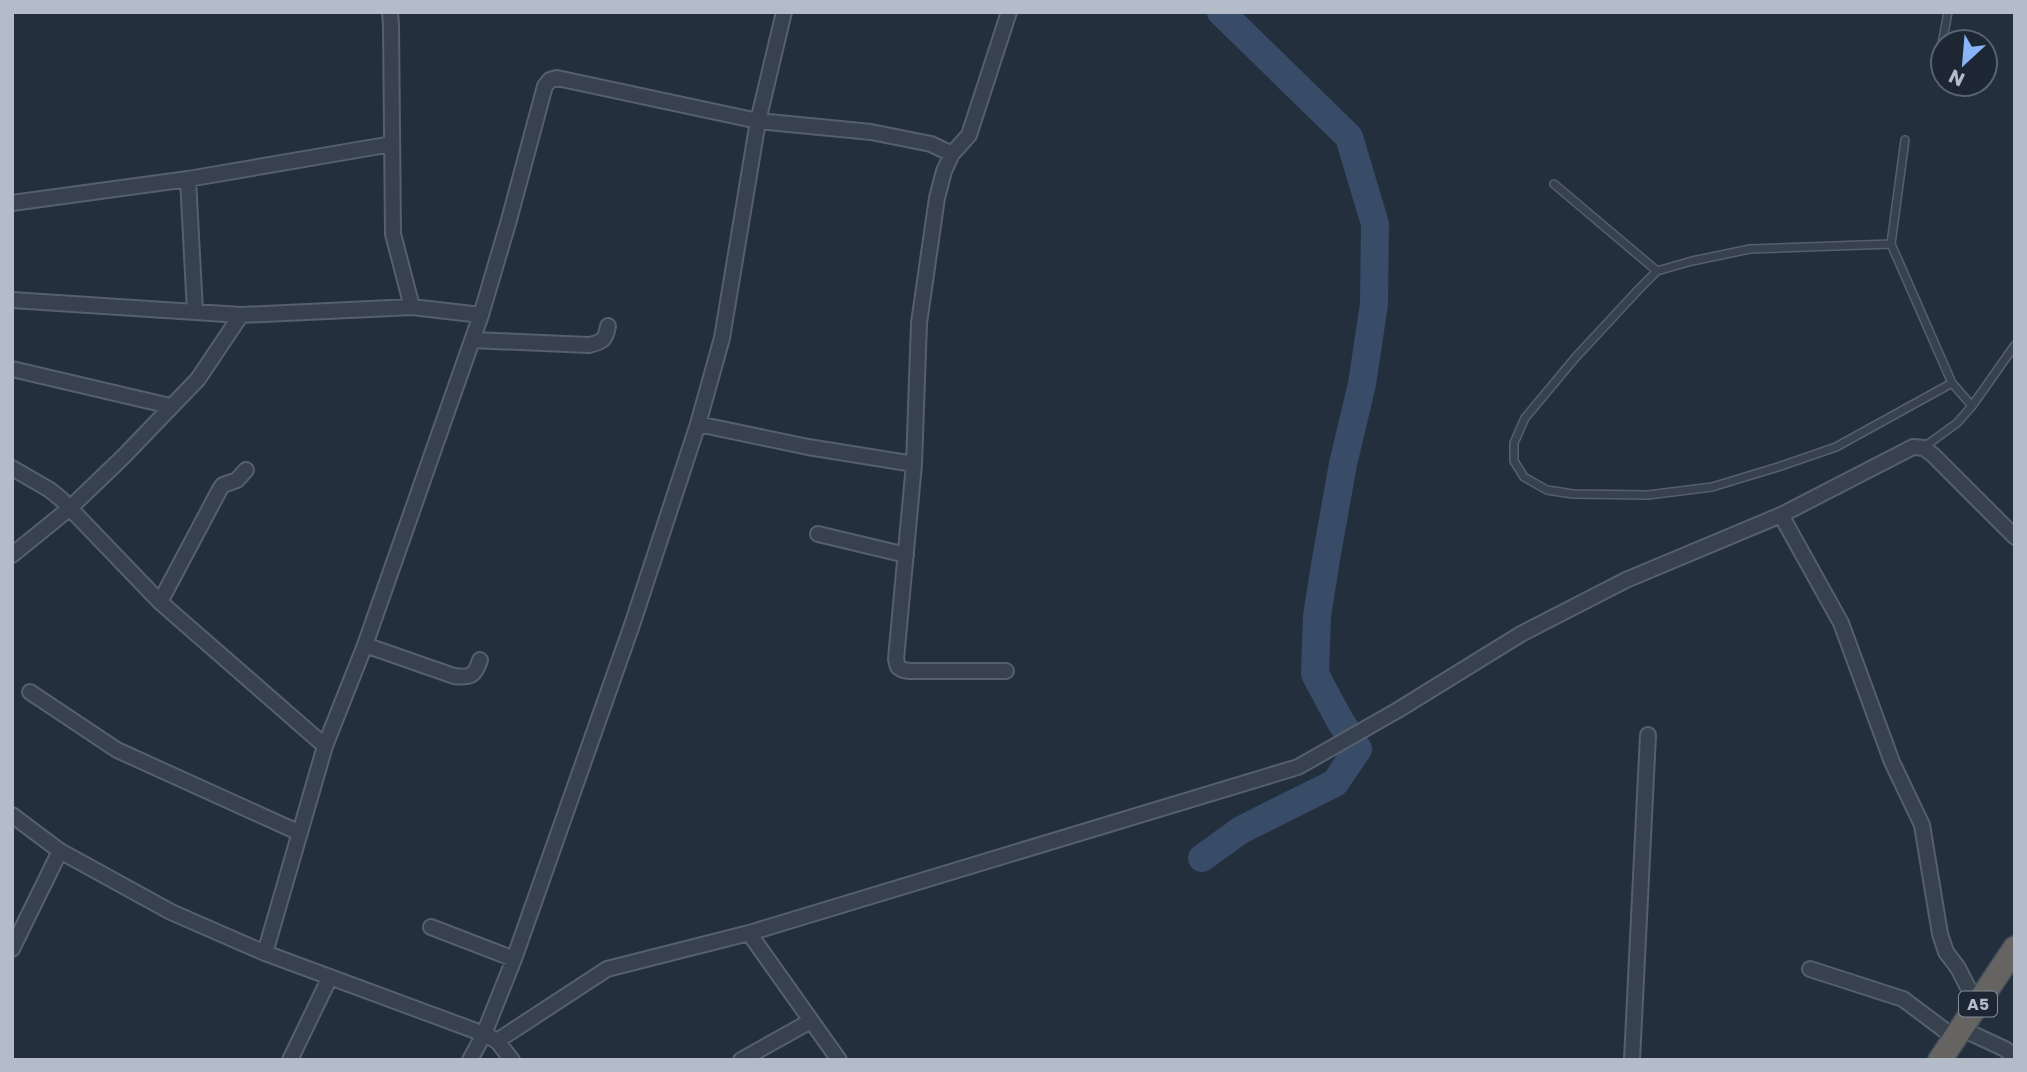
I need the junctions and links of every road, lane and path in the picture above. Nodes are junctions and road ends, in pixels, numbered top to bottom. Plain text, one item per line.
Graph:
1 (390, 12) edge
2 (784, 12) edge
3 (1009, 12) edge
4 (758, 121) junction
5 (1905, 140) dead end
6 (392, 144) junction
7 (952, 154) junction
8 (188, 179) junction
9 (1554, 184) dead end
10 (12, 203) edge
11 (1891, 244) junction
12 (1657, 271) junction
13 (12, 300) edge
14 (412, 307) junction
15 (195, 312) junction
16 (241, 315) junction
17 (481, 315) junction
18 (608, 326) dead end
19 (472, 340) junction
20 (2015, 345) edge
21 (12, 369) edge
22 (1952, 383) junction
23 (170, 406) junction
24 (1972, 406) junction
25 (698, 424) junction
26 (1924, 448) junction
27 (914, 464) junction
28 (12, 468) edge
29 (246, 471) dead end
30 (70, 508) junction
31 (1781, 515) junction
32 (818, 534) dead end
33 (2015, 537) edge
34 (12, 555) edge
35 (906, 555) junction
36 (160, 602) junction
37 (365, 645) junction
38 (480, 660) dead end
39 (1006, 671) dead end
40 (30, 692) dead end
41 (1648, 735) dead end
42 (325, 746) junction
43 (12, 816) edge
44 (300, 832) junction
45 (60, 851) junction
46 (431, 927) dead end
47 (749, 933) junction
48 (2015, 947) edge
49 (12, 949) edge
50 (265, 953) junction
51 (514, 959) junction
52 (1810, 969) dead end
53 (330, 977) junction
54 (1977, 1005) junction
55 (811, 1021) junction
56 (1958, 1034) junction
57 (490, 1038) junction
58 (2015, 1058) edge
59 (290, 1060) edge
60 (470, 1060) edge
61 (512, 1060) edge
62 (741, 1060) edge
63 (839, 1060) edge
64 (1632, 1060) edge
65 (1940, 1060) edge

1 - 6 street
2 - 4 street
3 - 7 street
4 - 7 street
4 - 17 street
4 - 25 street
5 - 11 lane
6 - 8 street
6 - 14 street
7 - 27 street
8 - 10 street
8 - 15 street
9 - 12 lane
11 - 12 lane
11 - 22 lane
12 - 22 lane
13 - 15 street
14 - 16 street
14 - 17 street
15 - 16 street
16 - 23 street
17 - 19 street
18 - 19 street
19 - 37 street
20 - 24 lane
21 - 23 street
22 - 24 lane
23 - 30 street
24 - 26 lane
25 - 27 street
25 - 51 street
26 - 31 street
26 - 33 street
27 - 35 street
28 - 30 street
29 - 36 street
30 - 34 street
30 - 36 street
31 - 47 street
31 - 54 street
32 - 35 street
35 - 39 street
36 - 42 street
37 - 38 street
37 - 42 street
40 - 44 street
41 - 64 street
42 - 44 street
43 - 45 street
44 - 50 street
45 - 49 street
45 - 50 street
46 - 51 street
47 - 55 street
47 - 57 street
48 - 54 highway, A5
50 - 53 street
51 - 57 street
52 - 56 street
53 - 57 street
53 - 59 street
54 - 56 highway, A5
55 - 62 street
55 - 63 street
56 - 58 street
56 - 65 highway, A5
57 - 60 street
57 - 61 street

